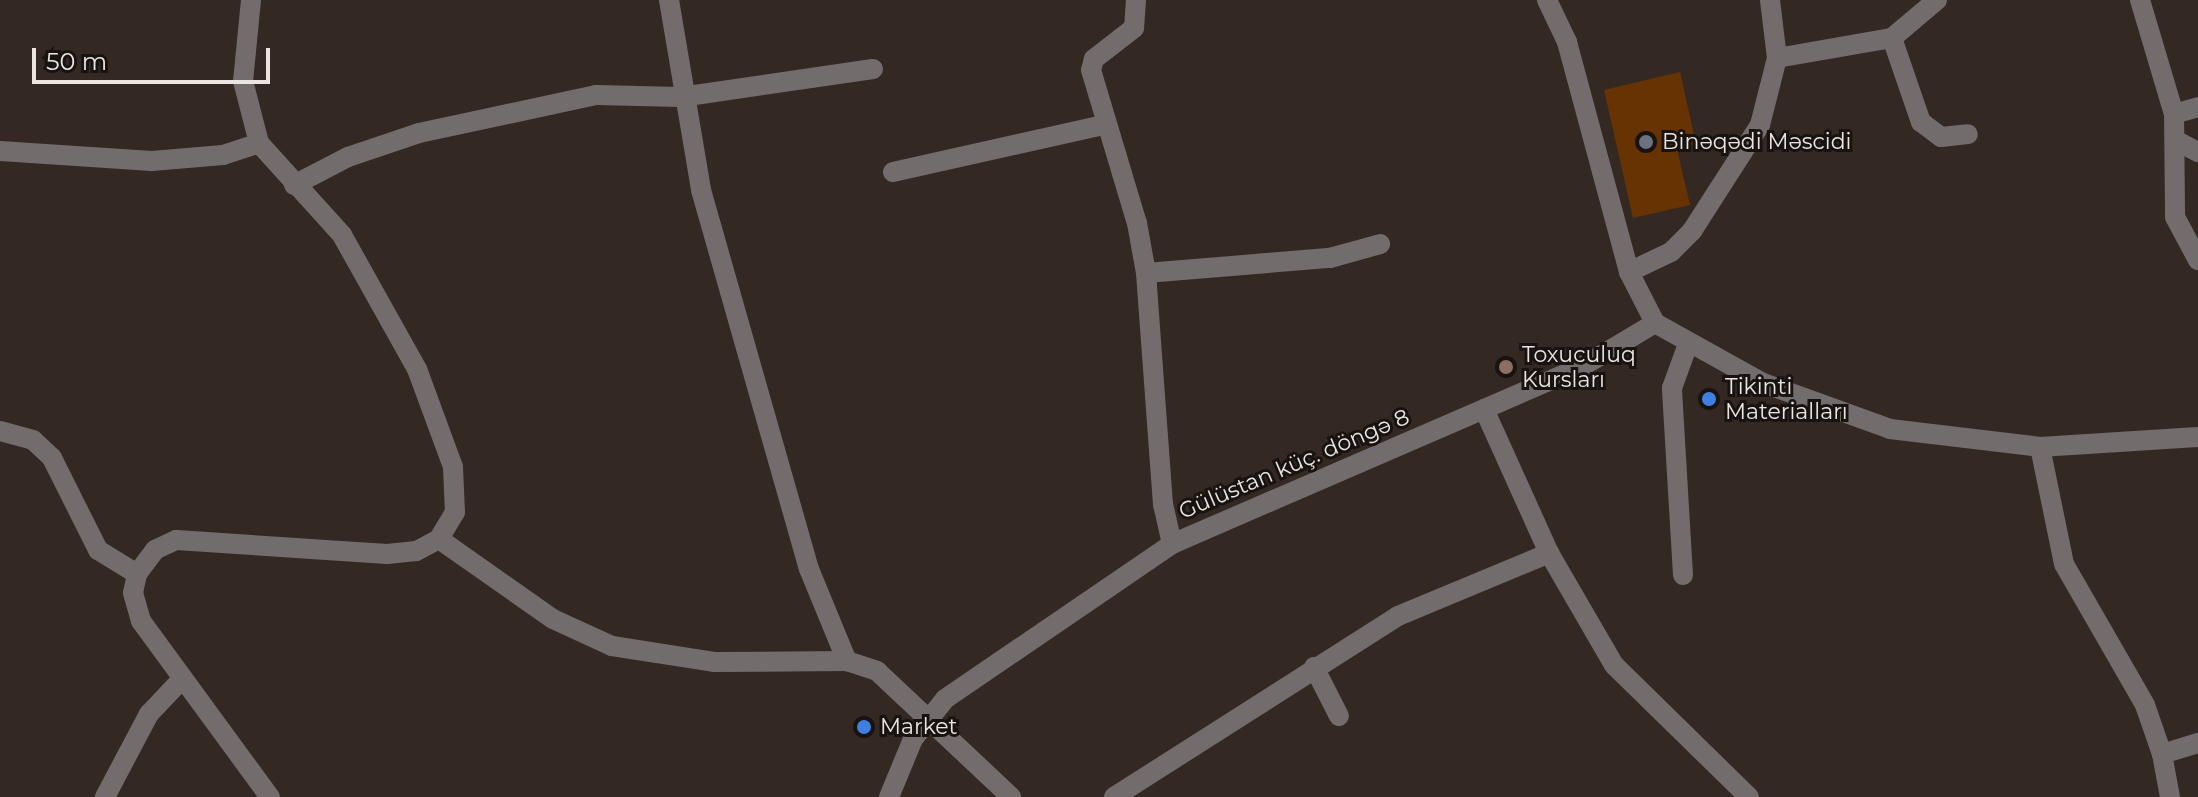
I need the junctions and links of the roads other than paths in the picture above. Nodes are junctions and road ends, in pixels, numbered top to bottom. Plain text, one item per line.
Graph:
1 (251, 0) edge
2 (669, 0) edge
3 (1136, 0) edge
4 (1547, 0) edge
5 (1770, 0) edge
6 (1937, 0) edge
7 (2140, 0) edge
8 (1892, 38) junction
9 (1777, 58) junction
10 (873, 69) dead end
11 (681, 97) junction
12 (2198, 107) edge
13 (2174, 114) junction
14 (1107, 124) junction
15 (1968, 134) dead end
16 (2177, 141) junction
17 (259, 143) junction
18 (0, 151) edge
19 (2198, 152) edge
20 (893, 172) dead end
21 (294, 185) junction
22 (1380, 244) dead end
23 (2198, 260) edge
24 (1629, 272) junction
25 (1146, 273) junction
26 (1655, 323) junction
27 (1688, 344) junction
28 (1484, 409) junction
29 (0, 431) edge
30 (2198, 437) edge
31 (2040, 447) junction
32 (439, 539) junction
33 (1172, 544) junction
34 (1549, 553) junction
35 (137, 574) junction
36 (1683, 575) dead end
37 (847, 661) junction
38 (1314, 667) junction
39 (182, 679) junction
40 (1339, 716) dead end
41 (928, 717) junction
42 (2198, 743) edge
43 (2162, 754) junction
44 (105, 797) edge
45 (270, 797) edge
46 (889, 797) edge
47 (1011, 797) edge
48 (1114, 797) edge
49 (1749, 797) edge
50 (2170, 797) edge

1 - 17 street
2 - 11 street
3 - 14 street
4 - 24 street
5 - 9 street
6 - 8 street
7 - 13 street
8 - 9 street
8 - 15 street
9 - 24 street
10 - 11 street
11 - 21 street
11 - 37 street
12 - 13 street
13 - 16 street
14 - 20 street
14 - 25 street
16 - 19 street
16 - 23 street
17 - 18 street
17 - 21 street
21 - 32 street
22 - 25 street
24 - 26 street
25 - 33 street
26 - 27 street
26 - 28 street, Gülüstan küç. döngə 8
27 - 31 street
27 - 36 street
28 - 33 street, Gülüstan küç. döngə 8
28 - 34 street
29 - 35 street
30 - 31 street
31 - 43 street
32 - 35 street
32 - 37 street
33 - 41 street, Gülüstan küç. döngə 8
34 - 38 street
34 - 49 street
35 - 39 street
37 - 41 street
38 - 40 street
38 - 48 street
39 - 44 street
39 - 45 street
41 - 46 street, Gülüstan küç. döngə 8
41 - 47 street
42 - 43 street
43 - 50 street

